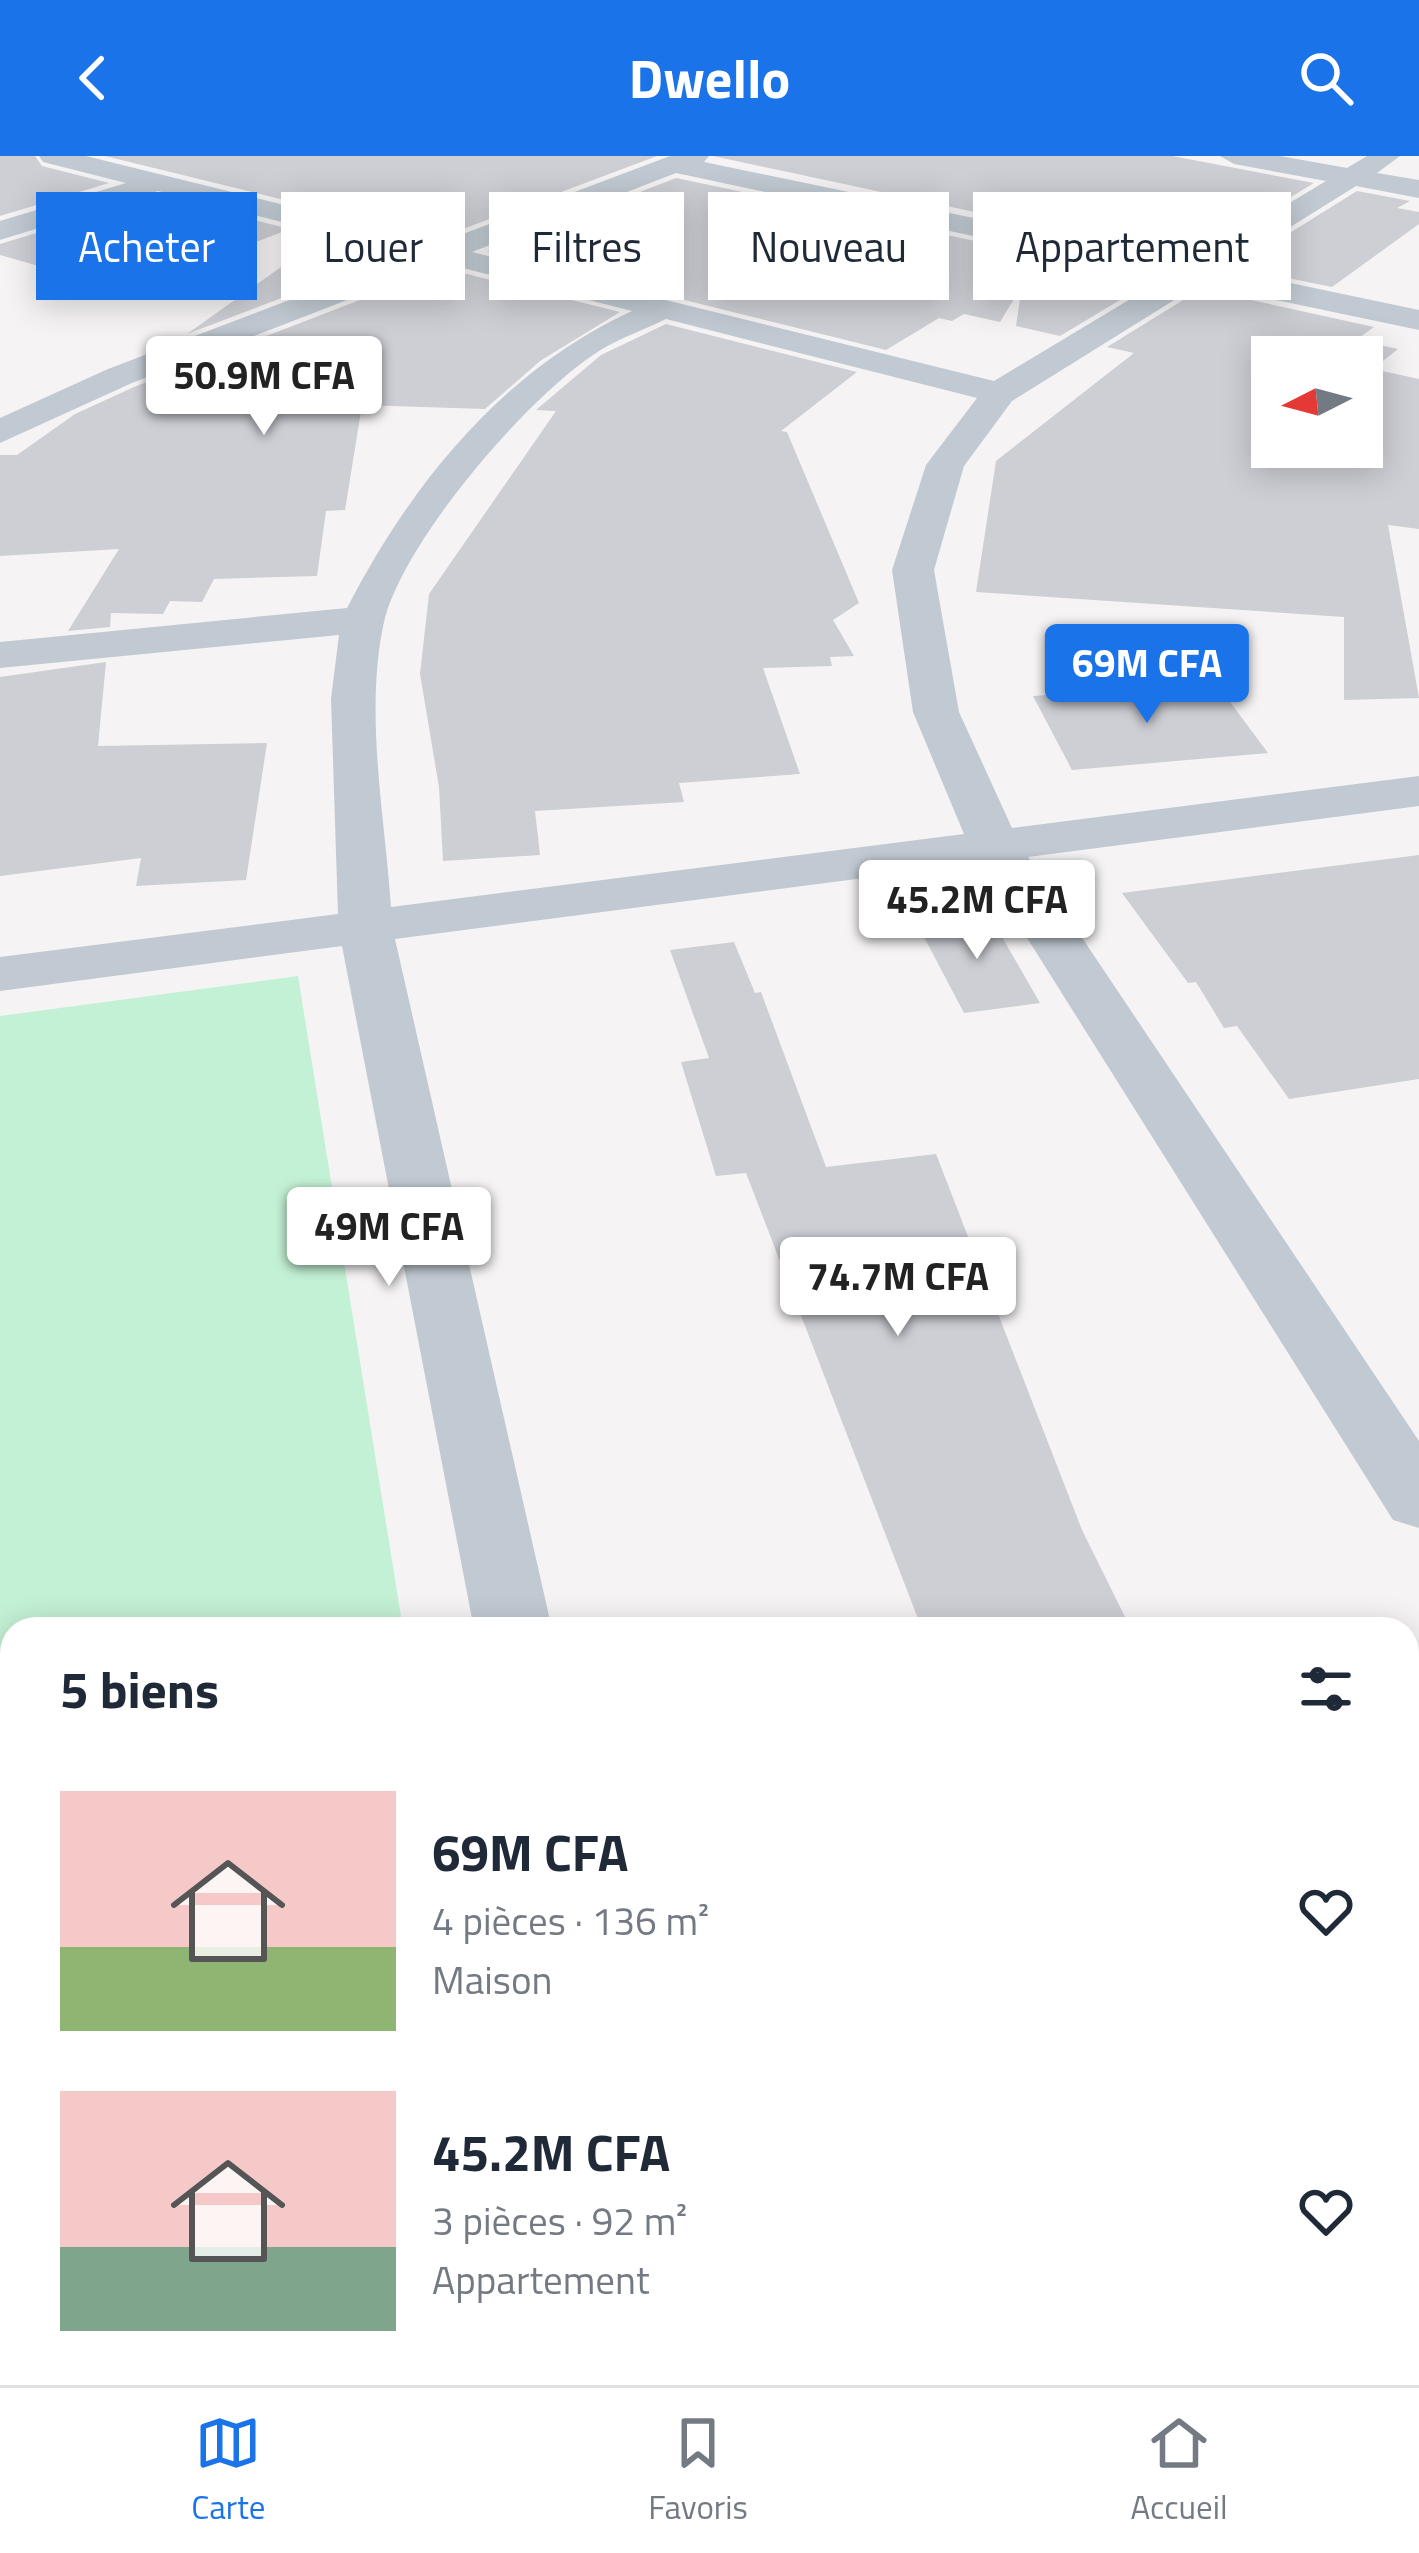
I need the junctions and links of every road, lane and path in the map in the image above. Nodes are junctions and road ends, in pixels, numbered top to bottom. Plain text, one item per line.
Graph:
1 (53, 156) edge
2 (1234, 156) edge
3 (1386, 156) edge
4 (684, 160) edge
5 (220, 163) dead end
6 (1355, 176) junction
7 (157, 182) junction
8 (1419, 189) edge
9 (281, 213) edge
10 (1291, 216) edge
11 (973, 224) edge
12 (0, 231) edge
13 (465, 242) edge
14 (465, 259) edge
15 (1291, 293) edge
16 (314, 300) edge
17 (1155, 300) edge
18 (662, 309) junction
19 (1419, 320) edge
20 (999, 393) junction
21 (0, 433) edge
22 (363, 620) junction
23 (0, 655) edge
24 (1419, 791) edge
25 (995, 846) junction
26 (365, 928) junction
27 (0, 974) edge
28 (1419, 1500) edge
29 (510, 1617) edge

1 - 7 street
2 - 6 street
3 - 6 street
4 - 11 street
4 - 13 street
5 - 7 street
6 - 8 street
6 - 10 street
7 - 9 street
7 - 12 street
14 - 18 street
15 - 19 street
16 - 21 street
17 - 20 street
18 - 20 street
18 - 22 street
20 - 25 street
22 - 23 street
22 - 26 street
24 - 25 street
25 - 26 street
25 - 28 street
26 - 27 street
26 - 29 street

